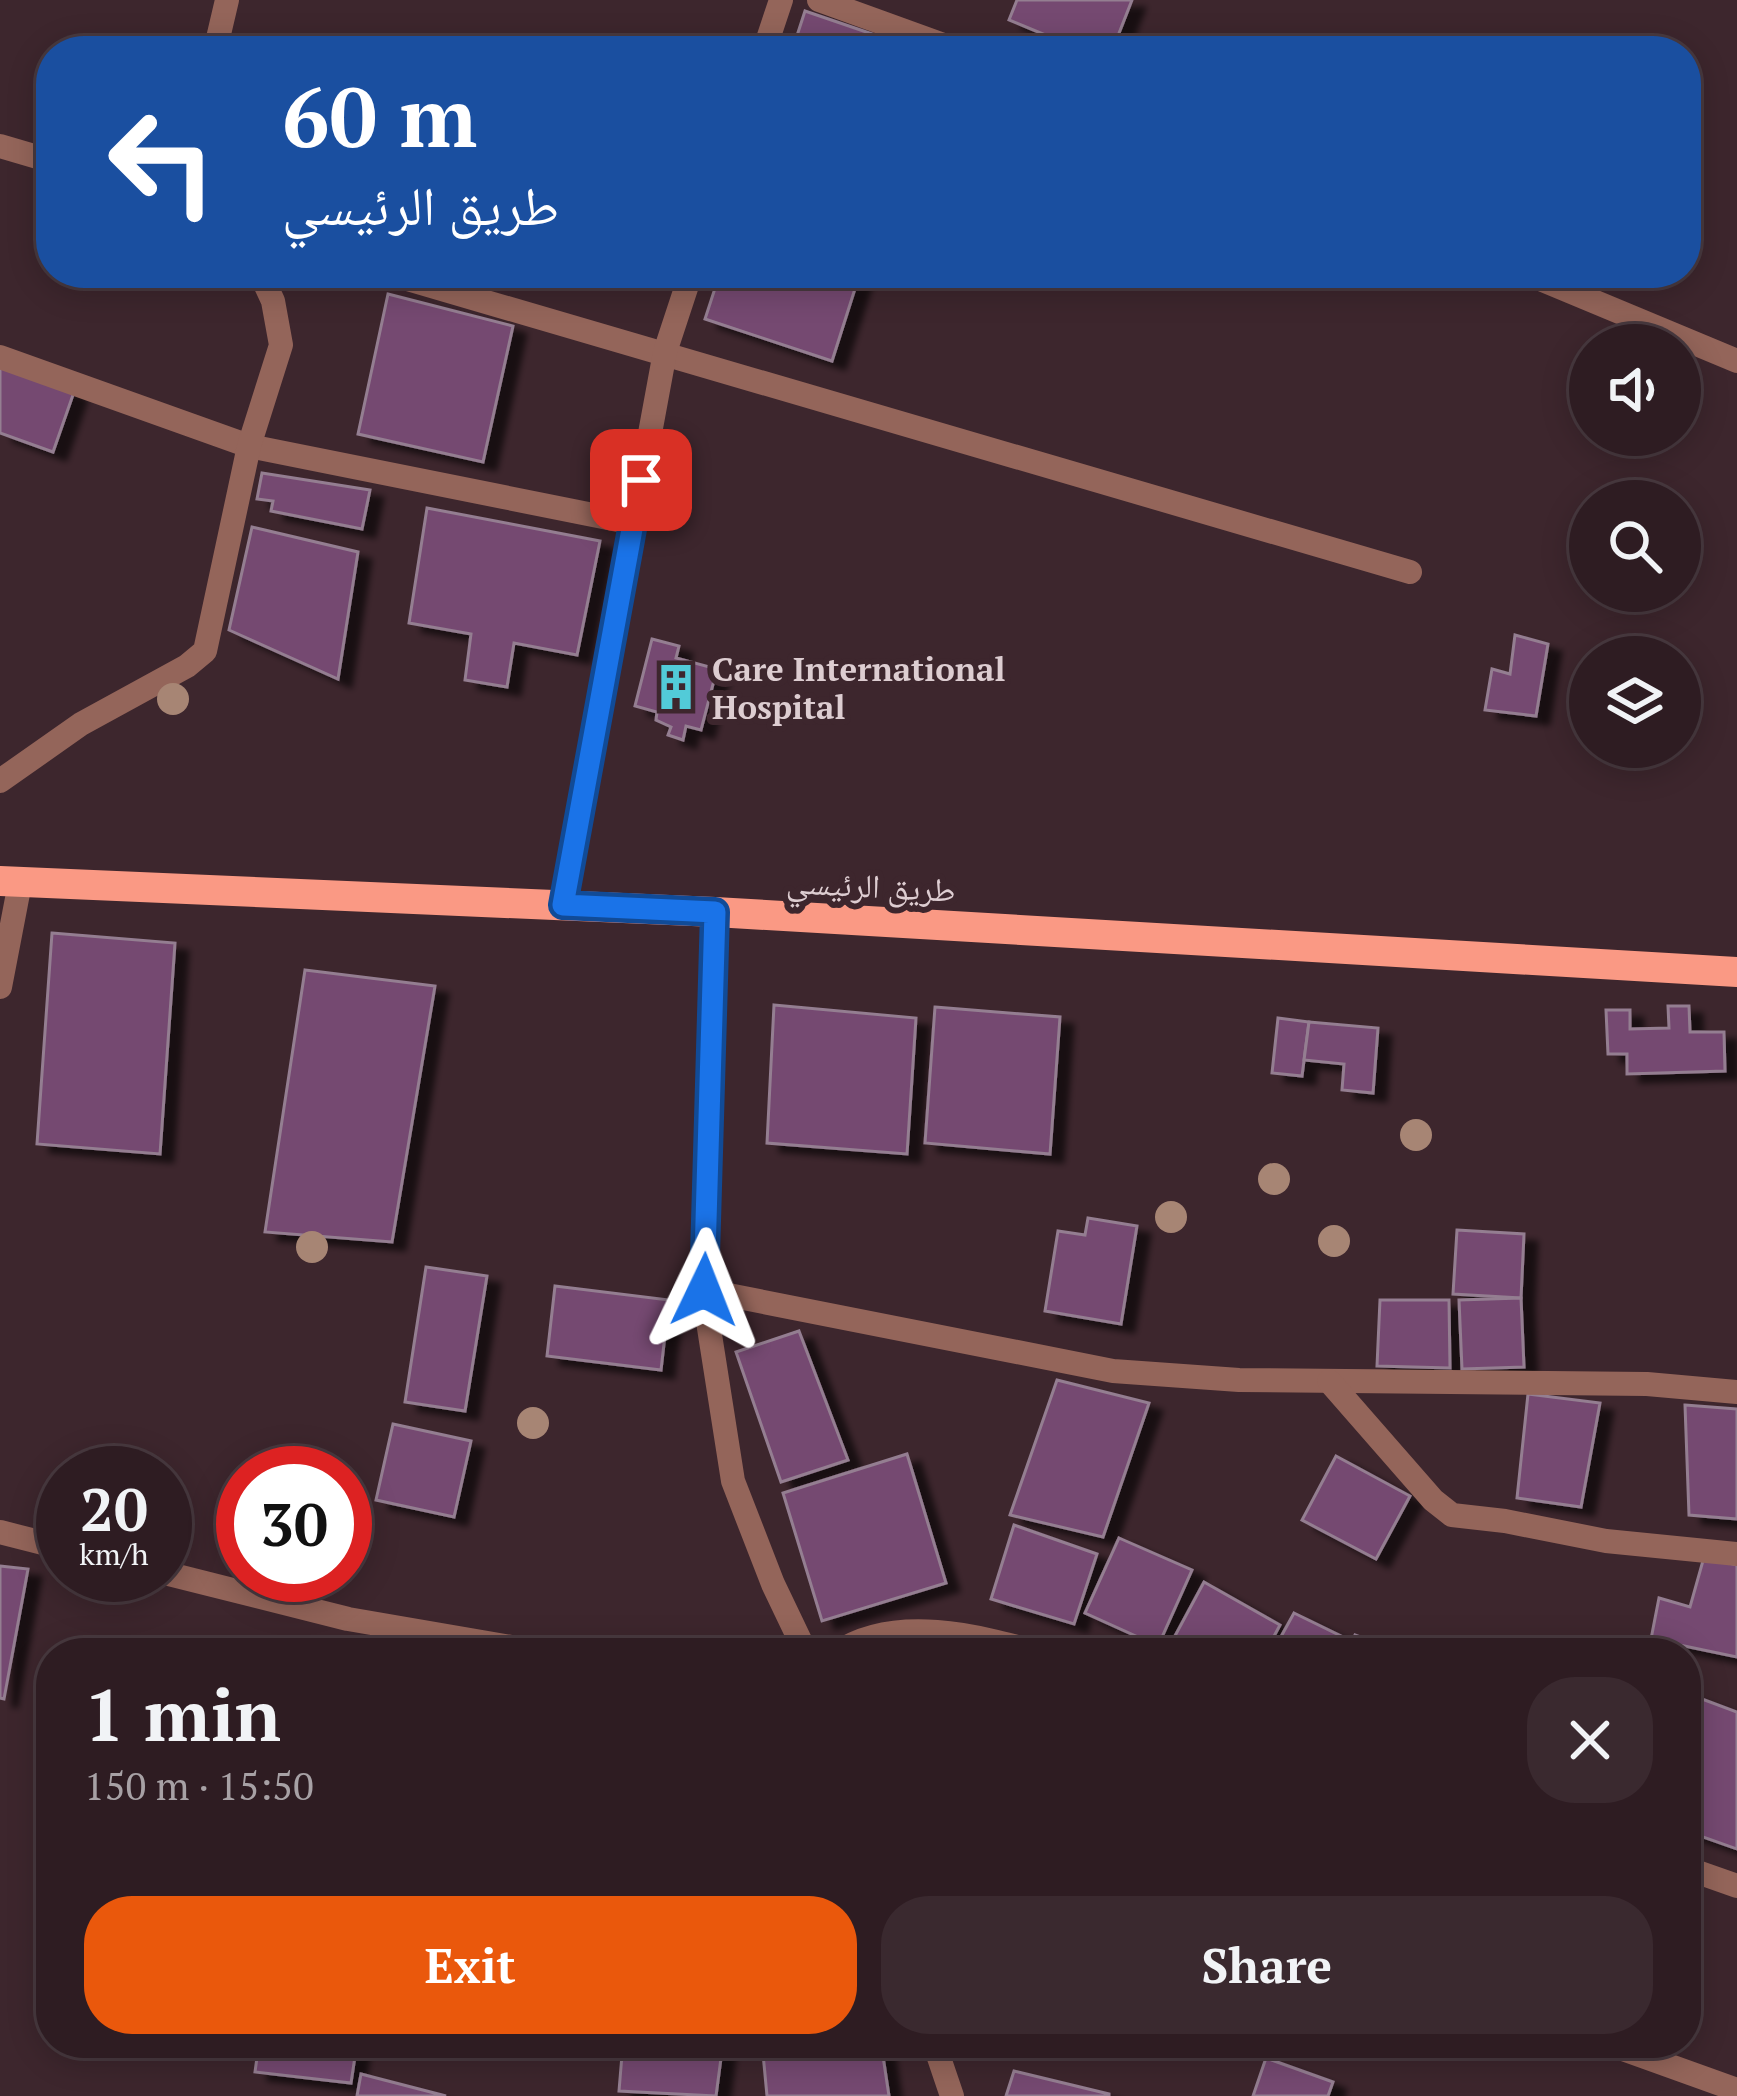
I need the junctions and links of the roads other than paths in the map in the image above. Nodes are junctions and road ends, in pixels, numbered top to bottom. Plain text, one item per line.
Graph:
1 (227, 0) edge
2 (781, 0) edge
3 (819, 0) edge
4 (219, 36) edge
5 (769, 36) edge
6 (919, 36) edge
7 (0, 146) edge
8 (36, 157) edge
9 (267, 288) edge
10 (440, 288) edge
11 (686, 288) edge
12 (1562, 288) edge
13 (665, 352) junction
14 (0, 357) edge
15 (1737, 361) edge
16 (249, 446) junction
17 (633, 523) junction
18 (1410, 572) dead end
19 (0, 781) edge
20 (10, 882) edge
21 (563, 905) junction
22 (715, 912) junction
23 (1737, 972) edge
24 (0, 987) edge
25 (704, 1290) junction
26 (1329, 1381) junction
27 (1737, 1392) edge
28 (0, 1532) edge
29 (36, 1541) edge
30 (1737, 1554) edge
31 (192, 1580) edge
32 (459, 1638) edge
33 (799, 1638) edge
34 (881, 1638) edge
35 (981, 1638) edge
36 (1701, 1873) edge
37 (1737, 1886) edge
38 (939, 2058) edge
39 (1648, 2058) edge
40 (1737, 2090) edge
41 (952, 2096) edge

1 - 4 street
2 - 5 street
3 - 6 street
7 - 8 street
9 - 16 street
10 - 13 street
11 - 13 street
12 - 15 street
13 - 17 street
13 - 18 street
14 - 16 street
16 - 17 street
16 - 19 street
17 - 21 street
20 - 21 main road, طريق الرئيسي
20 - 24 street
21 - 22 main road, طريق الرئيسي
22 - 23 main road, طريق الرئيسي
22 - 25 street
25 - 26 street
25 - 33 street
26 - 27 street
26 - 30 street
28 - 29 street
31 - 32 street
34 - 35 street
36 - 37 street
38 - 41 street
39 - 40 street

